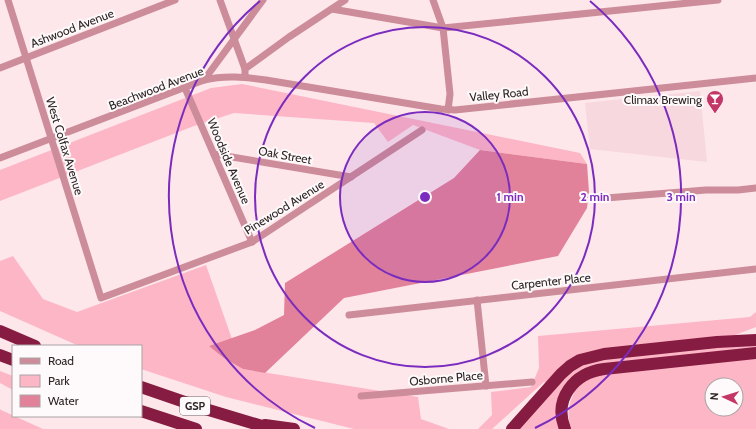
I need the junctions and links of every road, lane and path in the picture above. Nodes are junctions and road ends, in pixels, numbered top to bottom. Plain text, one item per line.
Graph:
1 (8, 0) edge
2 (175, 0) edge
3 (220, 0) edge
4 (262, 0) edge
5 (345, 0) edge
6 (433, 0) edge
7 (718, 0) edge
8 (332, 9) junction
9 (443, 28) junction
10 (235, 38) junction
11 (26, 58) junction
12 (0, 68) edge
13 (245, 69) junction
14 (245, 77) junction
15 (756, 78) edge
16 (204, 80) junction
17 (186, 88) junction
18 (448, 110) junction
19 (422, 130) dead end
20 (52, 139) junction
21 (214, 154) junction
22 (0, 158) edge
23 (351, 177) junction
24 (756, 188) edge
25 (606, 198) dead end
26 (252, 242) junction
27 (756, 269) edge
28 (101, 298) joint
29 (477, 300) junction
30 (349, 315) dead end
31 (0, 331) edge
32 (756, 332) edge
33 (756, 340) edge
34 (717, 342) junction
35 (33, 345) edge
36 (756, 353) edge
37 (0, 355) edge
38 (723, 357) junction
39 (756, 358) edge
40 (12, 360) edge
41 (532, 382) dead end
42 (486, 386) junction
43 (142, 388) edge
44 (361, 396) dead end
45 (142, 411) edge
46 (249, 422) junction
47 (196, 429) edge
48 (272, 429) edge
49 (294, 429) edge
50 (512, 429) edge
51 (565, 429) edge

1 - 11 street, West Colfax Avenue
2 - 11 street, Ashwood Avenue
3 - 10 street
4 - 10 street
5 - 8 street
6 - 9 street
7 - 9 street
8 - 9 street
8 - 13 street
9 - 18 street
10 - 13 street
10 - 16 street
11 - 12 street, Ashwood Avenue
11 - 20 street, West Colfax Avenue
13 - 14 street
14 - 16 street, Beachwood Avenue
14 - 18 street, Valley Road
15 - 18 street, Valley Road
16 - 17 street, Beachwood Avenue
17 - 20 street, Beachwood Avenue
17 - 21 street, Woodside Avenue
19 - 23 street, Pinewood Avenue
20 - 22 street, Beachwood Avenue
20 - 28 street, West Colfax Avenue
21 - 23 street, Oak Street
21 - 26 street, Woodside Avenue
23 - 26 street, Pinewood Avenue
24 - 25 street
26 - 28 street, Pinewood Avenue
27 - 29 street, Carpenter Place
29 - 30 street, Carpenter Place
29 - 42 street
31 - 35 highway
32 - 34 highway
33 - 34 highway
34 - 50 highway
36 - 38 highway
37 - 40 highway
38 - 39 highway
38 - 51 highway
41 - 42 street, Osborne Place
42 - 44 street, Osborne Place
43 - 46 highway, GSP
45 - 47 highway, GSP
46 - 48 highway, GSP
46 - 49 highway

